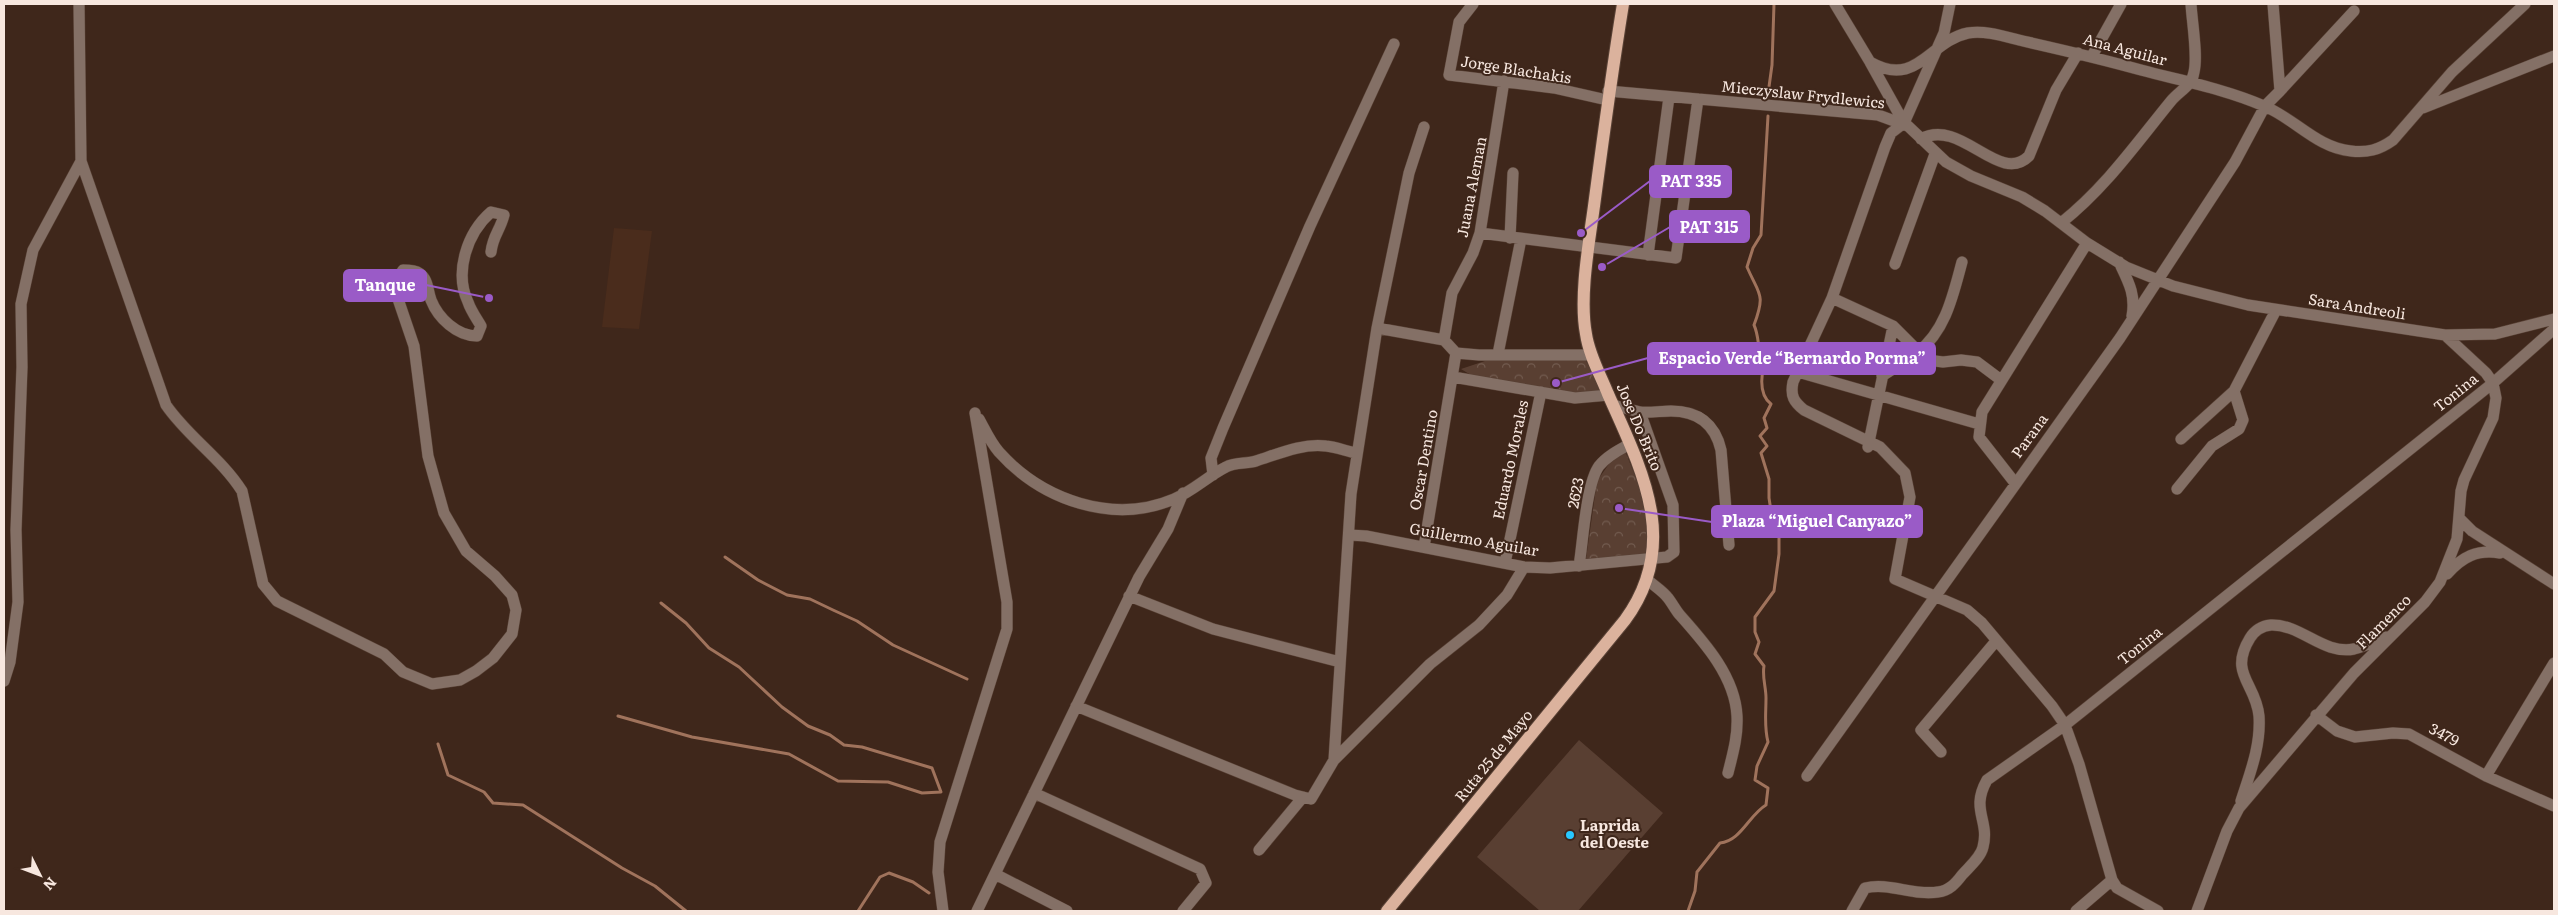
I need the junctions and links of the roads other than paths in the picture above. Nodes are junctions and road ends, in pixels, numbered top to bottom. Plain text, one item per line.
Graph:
1 (79, 4) edge
2 (1473, 4) edge
3 (1623, 4) edge
4 (1835, 4) edge
5 (1950, 4) edge
6 (2121, 4) edge
7 (2191, 4) edge
8 (2273, 4) edge
9 (2525, 4) edge
10 (2354, 11) dead end
11 (1394, 44) dead end
12 (1934, 53) junction
13 (2078, 53) junction
14 (2092, 56) junction
15 (2554, 56) edge
16 (1870, 62) junction
17 (1504, 81) junction
18 (2190, 84) junction
19 (2280, 91) junction
20 (1608, 95) junction
21 (1669, 97) junction
22 (1698, 99) junction
23 (2266, 106) junction
24 (2420, 109) junction
25 (1904, 123) junction
26 (1424, 127) dead end
27 (1921, 139) junction
28 (1935, 154) junction
29 (81, 161) junction
30 (1513, 173) dead end
31 (2061, 223) junction
32 (1480, 233) junction
33 (1515, 238) junction
34 (2087, 243) junction
35 (1588, 248) junction
36 (492, 252) dead end
37 (1648, 255) junction
38 (1962, 262) dead end
39 (2119, 262) junction
40 (1895, 264) dead end
41 (2158, 281) junction
42 (1832, 298) junction
43 (2276, 310) junction
44 (2554, 319) edge
45 (2132, 320) junction
46 (1893, 326) junction
47 (1377, 328) junction
48 (2554, 329) edge
49 (2445, 335) junction
50 (1444, 340) junction
51 (1456, 353) junction
52 (1918, 353) junction
53 (1498, 354) junction
54 (1591, 355) junction
55 (1798, 372) junction
56 (1882, 376) junction
57 (1453, 377) junction
58 (2001, 380) junction
59 (2493, 383) junction
60 (2234, 391) junction
61 (1541, 392) junction
62 (1878, 394) junction
63 (1611, 400) junction
64 (1640, 412) junction
65 (1979, 424) junction
66 (2180, 439) dead end
67 (1630, 444) junction
68 (1868, 444) junction
69 (1356, 453) junction
70 (1213, 475) junction
71 (2015, 483) junction
72 (2177, 489) dead end
73 (1183, 493) junction
74 (2459, 518) junction
75 (1350, 535) junction
76 (1729, 546) dead end
77 (1424, 547) junction
78 (2505, 554) junction
79 (1652, 560) junction
80 (1506, 563) junction
81 (1579, 566) junction
82 (1524, 567) junction
83 (1648, 580) junction
84 (2440, 582) junction
85 (2554, 584) edge
86 (1934, 595) junction
87 (1130, 596) junction
88 (1625, 620) joint
89 (2392, 634) junction
90 (1996, 641) junction
91 (1340, 662) junction
92 (2554, 663) edge
93 (4, 681) edge
94 (1076, 706) junction
95 (2316, 715) junction
96 (2065, 725) junction
97 (1941, 752) dead end
98 (1334, 760) junction
99 (1728, 773) dead end
100 (1807, 776) dead end
101 (2486, 776) junction
102 (1034, 793) junction
103 (1302, 797) junction
104 (2554, 806) edge
105 (2238, 808) junction
106 (1259, 850) dead end
107 (995, 874) junction
108 (2112, 880) junction
109 (943, 911) edge
110 (977, 911) edge
111 (1067, 911) edge
112 (1183, 911) edge
113 (1387, 911) edge
114 (1852, 911) edge
115 (2076, 911) edge
116 (2158, 911) edge
117 (2197, 911) edge

1 - 29 street
2 - 17 street, Jorge Blachakis
3 - 20 main road, Jose Do Brito
4 - 16 street
5 - 12 street
6 - 14 street
7 - 18 street
8 - 19 street
9 - 24 street
10 - 19 street, Parana
11 - 70 street
12 - 13 street, Ana Aguilar
12 - 16 street, Ana Aguilar
12 - 25 street
13 - 14 street, Ana Aguilar
13 - 27 street
14 - 18 street, Ana Aguilar
15 - 24 street
16 - 25 street
17 - 20 street, Jorge Blachakis
17 - 32 street, Juana Aleman
18 - 23 street, Ana Aguilar
18 - 31 street
19 - 23 street, Parana
20 - 21 street, Mieczyslaw Frydlewics
20 - 35 main road, Jose Do Brito
21 - 22 street, Mieczyslaw Frydlewics
21 - 37 street
22 - 25 street, Mieczyslaw Frydlewics
22 - 37 street
23 - 24 street, Ana Aguilar
23 - 41 street, Parana
25 - 27 street, Mieczyslaw Frydlewics
25 - 42 street
26 - 47 street
27 - 28 street, Mieczyslaw Frydlewics
28 - 31 street, Mieczyslaw Frydlewics
28 - 40 street
29 - 36 street
29 - 93 street
30 - 33 street
31 - 34 street, Mieczyslaw Frydlewics
32 - 33 street
32 - 50 street, Juana Aleman
33 - 35 street
33 - 53 street
34 - 39 street, Mieczyslaw Frydlewics
34 - 58 street
35 - 37 street
35 - 54 main road, Jose Do Brito
38 - 52 street
39 - 41 street, Mieczyslaw Frydlewics
39 - 45 street
41 - 43 street, Sara Andreoli
41 - 45 street, Parana
42 - 46 street
42 - 55 street
43 - 49 street, Sara Andreoli
43 - 60 street
44 - 49 street, Sara Andreoli
45 - 71 street, Parana
46 - 52 street
46 - 56 street
47 - 50 street
47 - 69 street
48 - 59 street, Tonina
49 - 59 street
50 - 51 street
51 - 53 street
51 - 57 street
52 - 56 street
52 - 58 street
53 - 54 street
54 - 63 main road, Jose Do Brito
55 - 62 street
55 - 68 street
56 - 62 street
57 - 61 street
57 - 77 street, Oscar Dentino
58 - 65 street
59 - 74 street, Flamenco
59 - 96 street, Tonina
60 - 66 street
60 - 72 street
61 - 63 street
61 - 80 street, Eduardo Morales
62 - 65 street
62 - 68 street
63 - 64 street
63 - 67 main road, Jose Do Brito
64 - 76 street
64 - 79 street, Guillermo Aguilar
65 - 71 street
67 - 79 main road, Jose Do Brito
67 - 81 street, 2623
68 - 86 street
69 - 70 street
69 - 75 street
70 - 73 street
71 - 86 street, Parana
73 - 87 street
73 - 109 street
74 - 78 street
74 - 84 street, Flamenco
75 - 77 street, Guillermo Aguilar
75 - 91 street
77 - 80 street, Guillermo Aguilar
78 - 84 street
78 - 85 street
79 - 81 street, Guillermo Aguilar
79 - 83 main road, Jose Do Brito
80 - 82 street, Guillermo Aguilar
81 - 82 street, Guillermo Aguilar
82 - 98 street
83 - 88 main road, Jose Do Brito
83 - 99 street
84 - 89 street, Flamenco
86 - 90 street
86 - 100 street, Parana
87 - 91 street
87 - 94 street
88 - 113 main road, Ruta 25 de Mayo
89 - 95 street, Flamenco
89 - 105 street
90 - 96 street
90 - 97 street
91 - 98 street
92 - 101 street
94 - 102 street
94 - 103 street
95 - 101 street, 3479
95 - 105 street, Flamenco
96 - 108 street
96 - 114 street, Tonina
98 - 103 street
101 - 104 street, 3479
102 - 107 street
102 - 112 street
103 - 106 street
105 - 117 street, Flamenco
107 - 110 street
107 - 111 street
108 - 115 street
108 - 116 street

